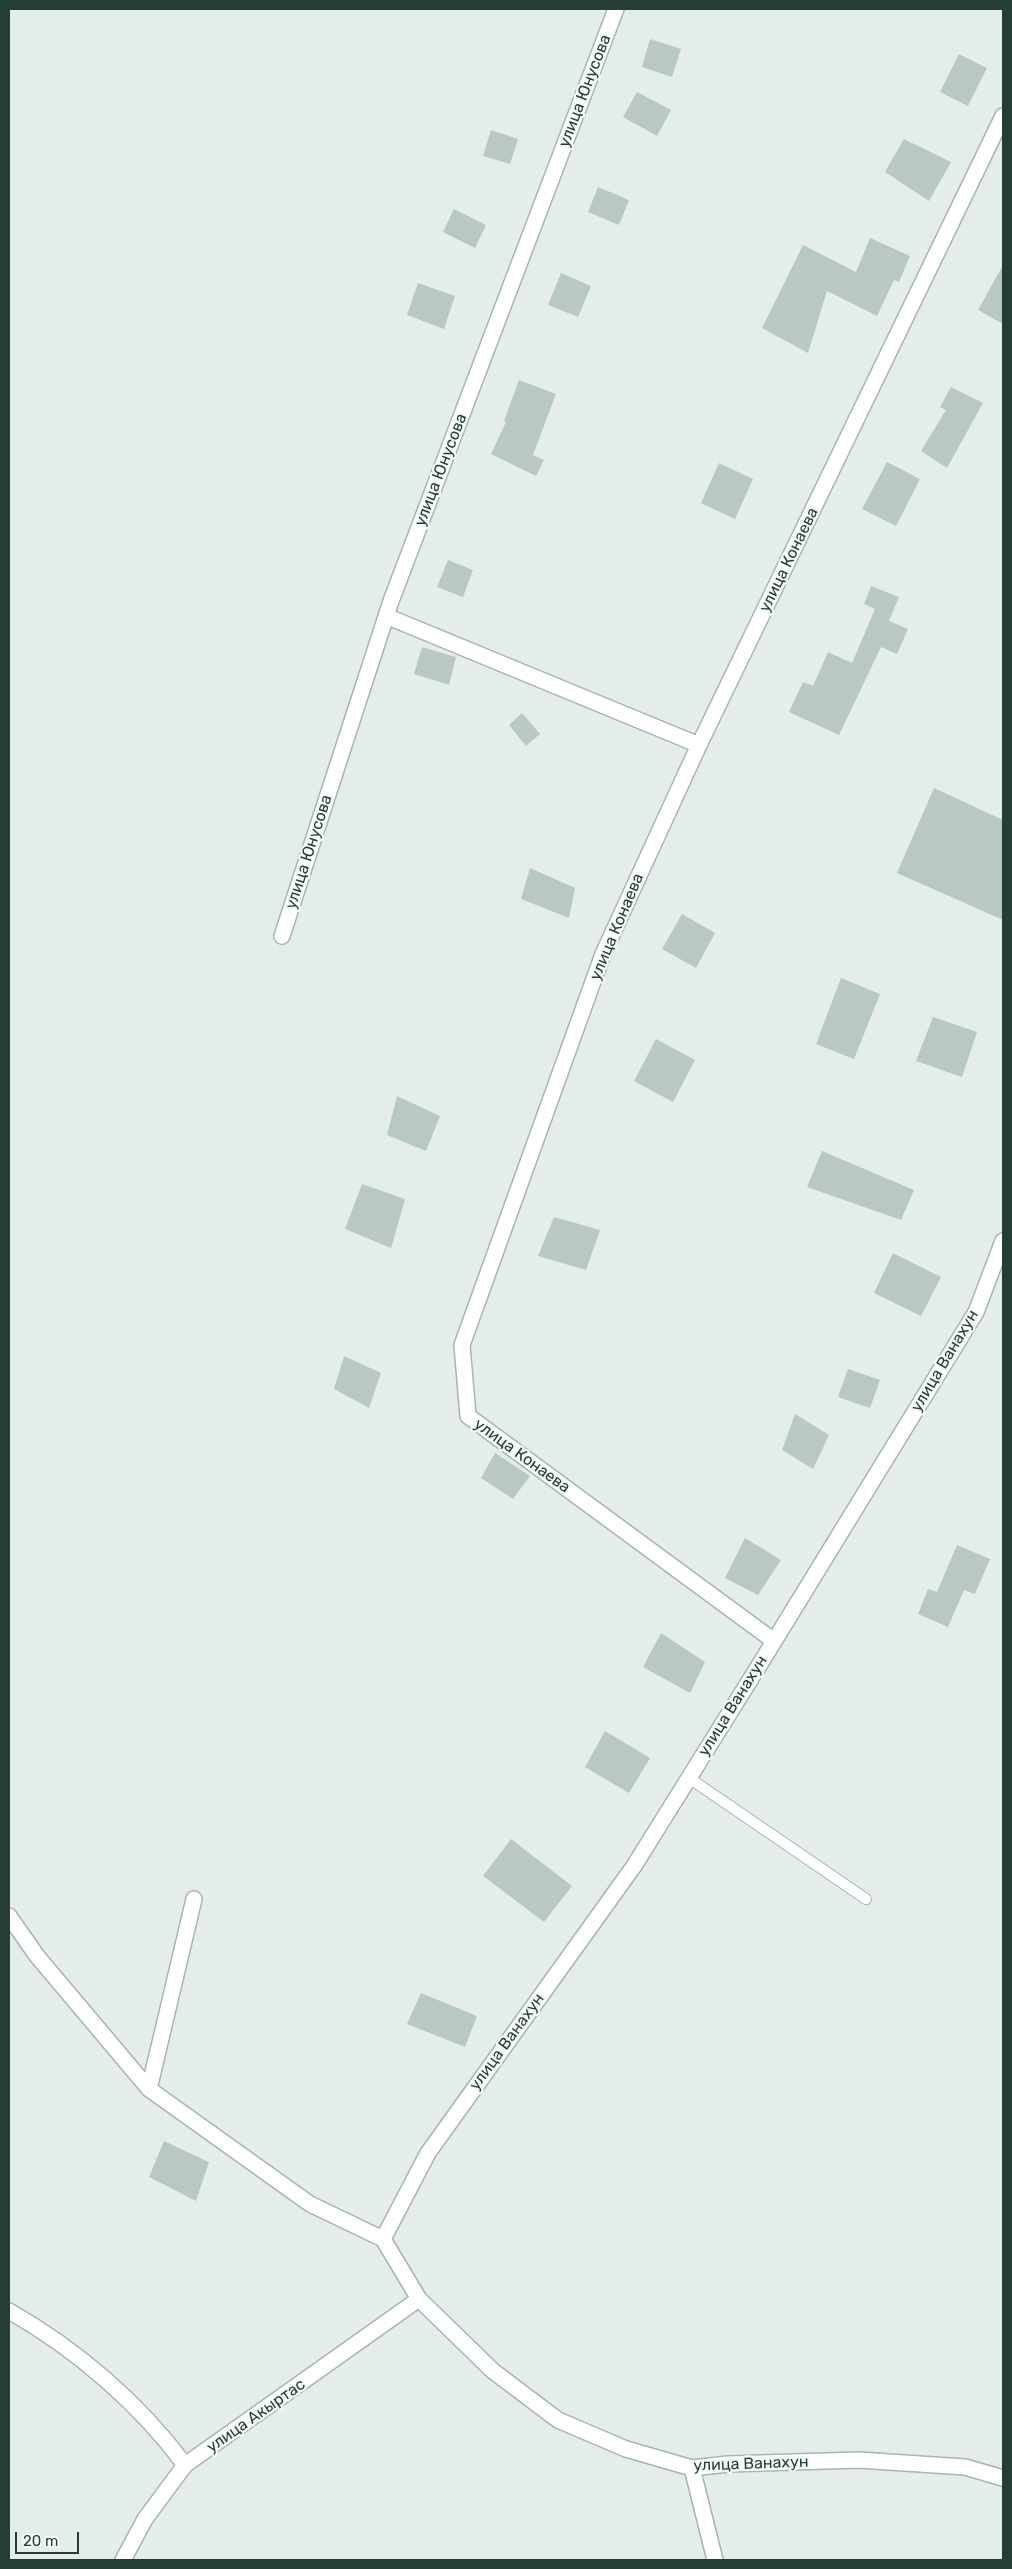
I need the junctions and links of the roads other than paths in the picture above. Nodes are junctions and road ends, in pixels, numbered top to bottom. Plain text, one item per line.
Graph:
1 (616, 9) edge
2 (1003, 116) edge
3 (386, 616) junction
4 (699, 746) junction
5 (282, 936) dead end
6 (1003, 1241) edge
7 (774, 1641) junction
8 (689, 1778) junction
9 (194, 1899) dead end
10 (866, 1899) dead end
11 (9, 1916) edge
12 (149, 2089) junction
13 (383, 2239) junction
14 (418, 2299) junction
15 (9, 2311) edge
16 (185, 2465) junction
17 (692, 2468) junction
18 (1003, 2478) edge
19 (124, 2560) edge
20 (715, 2560) edge

1 - 3 street, улица Юнусова
2 - 4 street, улица Конаева
3 - 4 street
3 - 5 street, улица Юнусова
4 - 7 street, улица Конаева
6 - 7 street, улица Ванахун
7 - 8 street, улица Ванахун
8 - 10 lane
8 - 13 street, улица Ванахун
9 - 12 street
11 - 12 street
12 - 13 street
13 - 14 street, улица Ванахун
14 - 16 street, улица Акыртас
14 - 17 street, улица Ванахун
15 - 16 street
16 - 19 street, улица Акыртас
17 - 18 street, улица Ванахун
17 - 20 street

